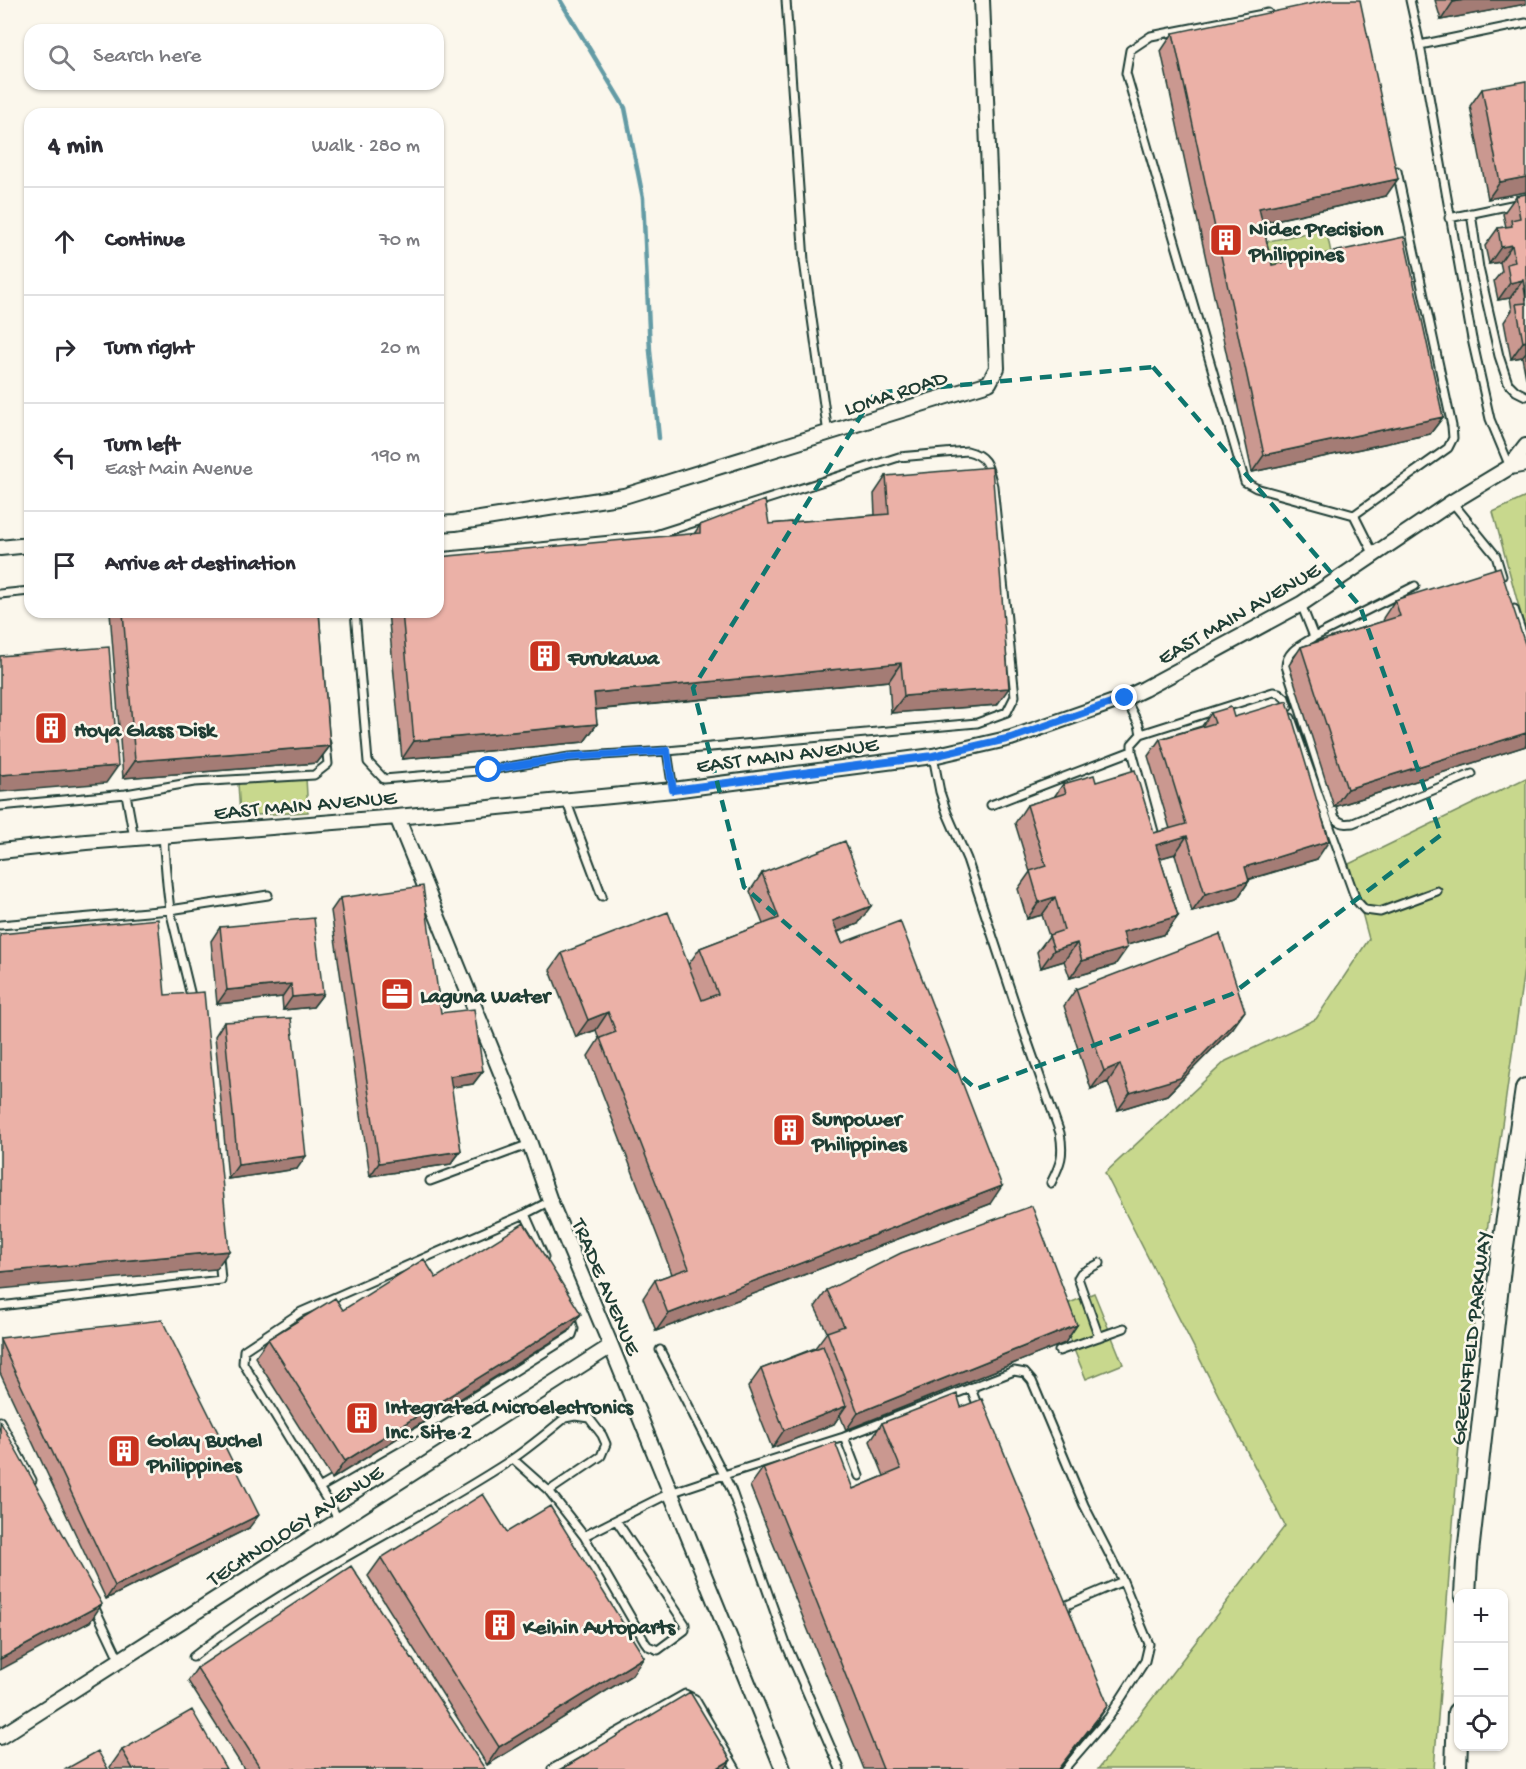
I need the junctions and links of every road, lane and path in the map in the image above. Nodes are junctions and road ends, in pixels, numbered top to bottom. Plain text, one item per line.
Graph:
1 (786, 0) edge
2 (982, 0) edge
3 (1410, 0) edge
4 (1272, 12) edge
5 (1526, 23) edge
6 (1420, 45) junction
7 (1394, 159) edge
8 (1526, 202) edge
9 (1471, 213) junction
10 (1449, 218) junction
11 (1526, 396) edge
12 (828, 434) junction
13 (1526, 446) edge
14 (1526, 464) edge
15 (1510, 467) junction
16 (1452, 502) junction
17 (1354, 515) junction
18 (444, 524) edge
19 (24, 546) edge
20 (0, 548) edge
21 (1374, 555) junction
22 (444, 556) edge
23 (1503, 578) edge
24 (1415, 586) dead end
25 (24, 592) edge
26 (0, 594) edge
27 (1511, 600) edge
28 (1301, 604) junction
29 (356, 618) edge
30 (1314, 637) junction
31 (1526, 645) edge
32 (1125, 698) junction
33 (326, 730) edge
34 (1141, 734) junction
35 (667, 751) junction
36 (1132, 751) junction
37 (933, 756) junction
38 (1472, 774) dead end
39 (673, 790) junction
40 (126, 794) junction
41 (566, 800) junction
42 (991, 805) dead end
43 (0, 806) edge
44 (397, 817) junction
45 (1155, 835) edge
46 (163, 836) junction
47 (134, 838) junction
48 (0, 851) edge
49 (1437, 891) dead end
50 (268, 895) dead end
51 (602, 896) dead end
52 (170, 910) junction
53 (0, 925) edge
54 (193, 1008) edge
55 (1526, 1089) edge
56 (530, 1144) junction
57 (430, 1181) dead end
58 (1051, 1183) dead end
59 (550, 1201) junction
60 (525, 1214) junction
61 (218, 1244) edge
62 (1100, 1263) dead end
63 (548, 1266) edge
64 (0, 1306) edge
65 (566, 1307) edge
66 (1124, 1328) dead end
67 (1099, 1337) junction
68 (611, 1346) junction
69 (660, 1350) dead end
70 (1059, 1351) dead end
71 (971, 1389) junction
72 (983, 1420) edge
73 (0, 1421) edge
74 (844, 1437) junction
75 (513, 1459) junction
76 (724, 1475) junction
77 (859, 1476) dead end
78 (34, 1482) edge
79 (319, 1488) junction
80 (549, 1491) junction
81 (670, 1493) junction
82 (339, 1520) junction
83 (616, 1520) junction
84 (584, 1536) junction
85 (1122, 1581) junction
86 (1465, 1589) edge
87 (89, 1598) edge
88 (1065, 1617) edge
89 (193, 1657) dead end
90 (120, 1660) junction
91 (1105, 1707) edge
92 (1109, 1717) junction
93 (0, 1737) edge
94 (1457, 1751) edge
95 (552, 1769) edge
96 (736, 1769) edge
97 (783, 1769) edge
98 (840, 1769) edge
99 (1064, 1769) edge
100 (1456, 1769) edge

1 - 12 lane
2 - 12 street, LOMA ROAD
3 - 6 lane
4 - 17 lane
5 - 6 lane
6 - 10 lane
7 - 17 lane
8 - 9 lane
9 - 10 lane
9 - 11 lane
10 - 15 lane
12 - 18 street, LOMA ROAD
13 - 15 street, EAST MAIN AVENUE
14 - 15 street, EAST MAIN AVENUE
15 - 16 street, EAST MAIN AVENUE
16 - 21 street, EAST MAIN AVENUE
16 - 23 lane
17 - 21 lane
19 - 20 street
21 - 28 street, EAST MAIN AVENUE
22 - 35 lane
24 - 30 lane
25 - 26 lane
27 - 31 lane
28 - 30 lane
28 - 32 street, EAST MAIN AVENUE
29 - 35 lane
30 - 38 lane
32 - 34 lane
32 - 37 street, EAST MAIN AVENUE
33 - 40 lane
34 - 36 lane
34 - 49 lane
35 - 39 lane
36 - 42 lane
36 - 45 lane
37 - 39 street, EAST MAIN AVENUE
37 - 58 lane
39 - 41 street, EAST MAIN AVENUE
40 - 43 lane
40 - 47 lane
41 - 44 street, EAST MAIN AVENUE
41 - 51 lane
44 - 46 street, EAST MAIN AVENUE
44 - 56 street, TRADE AVENUE
46 - 47 street, EAST MAIN AVENUE
46 - 52 lane
47 - 48 street, EAST MAIN AVENUE
50 - 52 lane
52 - 53 lane
52 - 54 lane
55 - 86 main road, GREENFIELD PARKWAY
56 - 57 lane
56 - 59 street, TRADE AVENUE
59 - 60 lane
59 - 68 street, TRADE AVENUE
60 - 63 lane
60 - 79 lane
61 - 64 lane
62 - 67 lane
65 - 79 lane
66 - 67 lane
67 - 70 lane
68 - 81 street, TRADE AVENUE
68 - 82 street, TECHNOLOGY AVENUE
69 - 76 lane
71 - 72 lane
71 - 74 lane
71 - 85 lane
73 - 78 lane
74 - 76 lane
74 - 77 lane
75 - 80 lane
75 - 80 lane
75 - 89 lane
76 - 81 lane
76 - 98 lane
79 - 82 lane
80 - 84 lane
81 - 83 lane
81 - 97 street, TRADE AVENUE
82 - 90 street, TECHNOLOGY AVENUE
83 - 84 lane
83 - 84 lane
85 - 88 lane
85 - 92 lane
87 - 90 lane
90 - 93 street, TECHNOLOGY AVENUE
91 - 92 lane
92 - 99 lane
94 - 100 main road
95 - 96 lane

